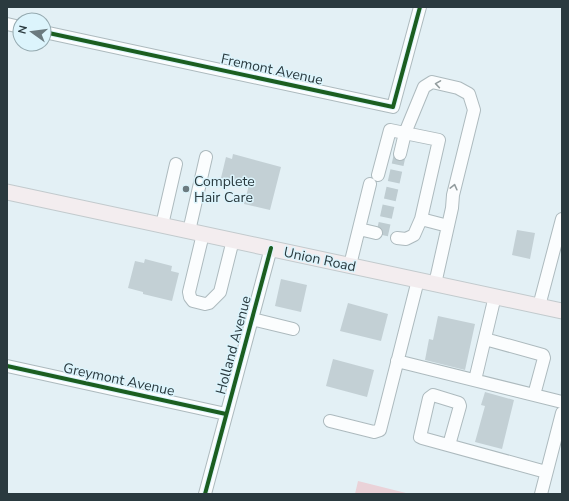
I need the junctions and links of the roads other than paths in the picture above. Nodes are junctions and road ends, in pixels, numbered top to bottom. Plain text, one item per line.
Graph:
1 (420, 7) edge
2 (52, 34) edge
3 (406, 133) junction
4 (400, 154) tunnel mouth
5 (206, 157) dead end
6 (176, 164) dead end
7 (378, 175) dead end
8 (370, 184) dead end
9 (7, 192) edge
10 (421, 219) junction
11 (562, 219) edge
12 (162, 225) junction
13 (448, 226) junction
14 (359, 229) junction
15 (196, 232) junction
16 (376, 233) dead end
17 (397, 238) dead end
18 (233, 240) junction
19 (271, 248) junction
20 (350, 265) junction
21 (418, 280) junction
22 (435, 284) junction
23 (495, 296) junction
24 (539, 306) junction
25 (562, 311) edge
26 (252, 319) junction
27 (293, 329) dead end
28 (485, 339) junction
29 (397, 361) junction
30 (7, 366) edge
31 (475, 380) junction
32 (534, 395) junction
33 (562, 402) edge
34 (562, 413) edge
35 (226, 414) junction
36 (330, 421) dead end
37 (450, 445) dead end
38 (546, 472) junction
39 (205, 494) edge
40 (541, 494) edge

1 - 2 street, Fremont Avenue
3 - 4 street
3 - 7 street
3 - 10 street
13 -> 3 street
5 - 15 street
6 - 12 street
8 - 14 street
9 - 12 main road, Union Road
10 - 13 street
10 - 17 street
11 - 24 street
12 - 15 main road, Union Road
13 - 22 street
14 - 16 street
14 - 20 street
15 - 18 main road, Union Road
15 - 18 street
18 - 19 main road, Union Road
19 - 20 main road, Union Road
19 - 26 street, Holland Avenue
20 - 21 main road, Union Road
21 - 22 main road, Union Road
21 - 29 street
22 - 23 main road, Union Road
23 - 24 main road, Union Road
23 - 28 street
24 - 25 main road, Union Road
26 - 27 street
26 - 35 street, Holland Avenue
28 - 31 street
28 - 32 street
29 - 31 street
29 - 36 street
30 - 35 street, Greymont Avenue
31 - 32 street
32 - 33 street
34 - 38 street
35 - 39 street, Holland Avenue
37 - 38 street
38 - 40 street

